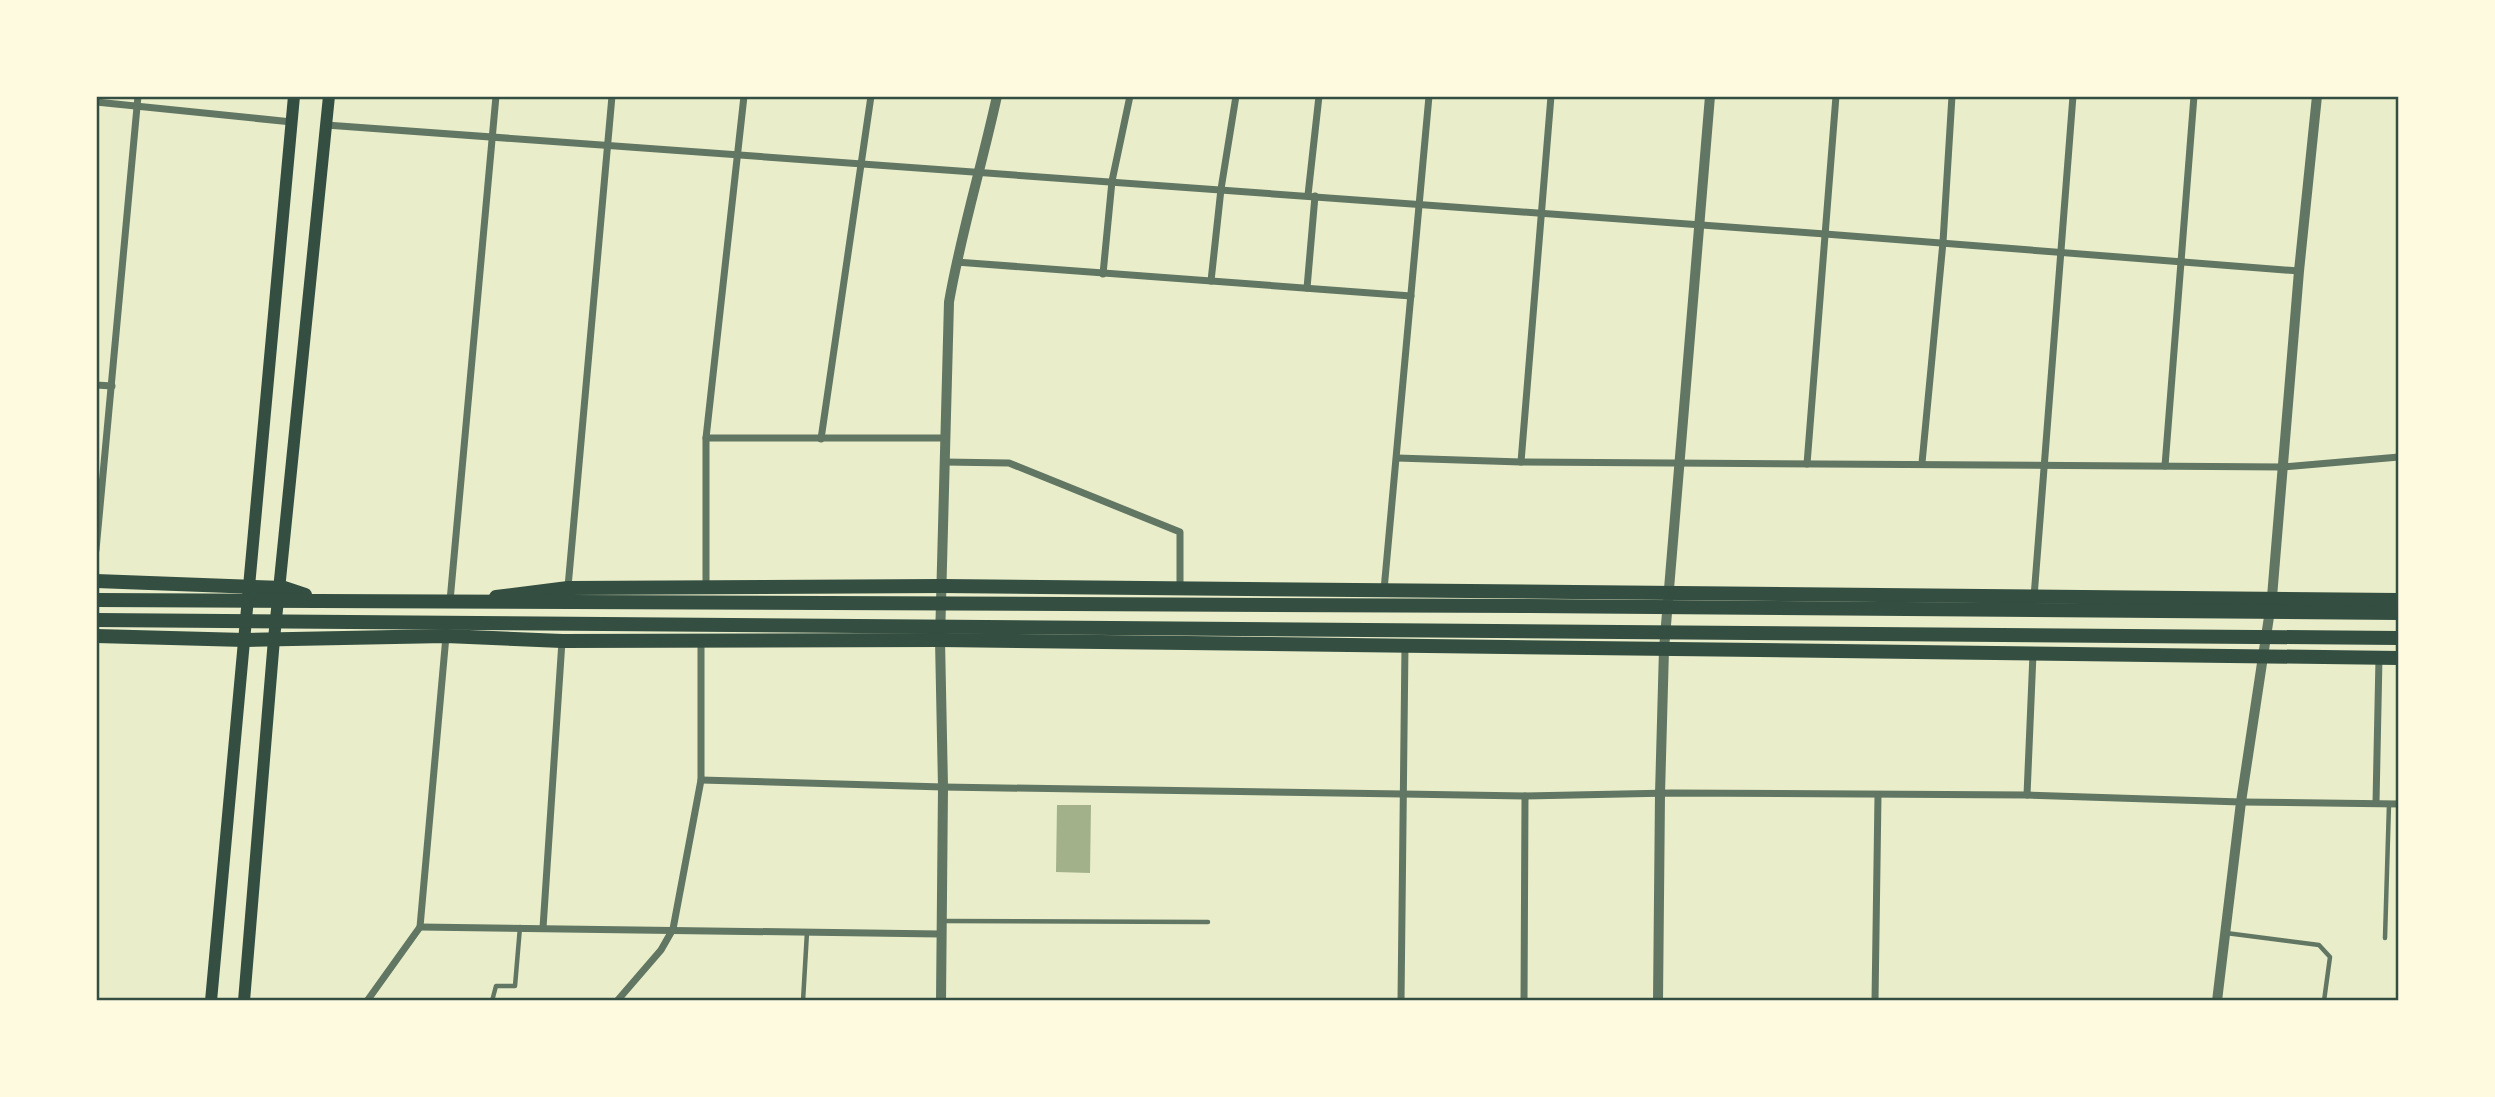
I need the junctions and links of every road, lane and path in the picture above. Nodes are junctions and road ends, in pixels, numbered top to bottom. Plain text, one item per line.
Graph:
1 (138, 96) edge
2 (294, 96) edge
3 (329, 96) edge
4 (496, 96) edge
5 (612, 96) edge
6 (744, 96) edge
7 (871, 96) edge
8 (997, 96) edge
9 (1130, 96) edge
10 (1236, 96) edge
11 (1319, 96) edge
12 (1429, 96) edge
13 (1551, 96) edge
14 (1710, 96) edge
15 (1836, 96) edge
16 (1952, 96) edge
17 (2073, 96) edge
18 (2194, 96) edge
19 (2317, 96) edge
20 (96, 102) edge
21 (137, 106) junction
22 (292, 122) junction
23 (326, 125) junction
24 (492, 138) junction
25 (608, 146) junction
26 (738, 154) junction
27 (860, 165) junction
28 (980, 173) junction
29 (1112, 181) junction
30 (1221, 189) junction
31 (1312, 196) junction
32 (1420, 204) junction
33 (1541, 214) junction
34 (1698, 225) junction
35 (1825, 233) junction
36 (1943, 242) junction
37 (2060, 251) junction
38 (956, 262) junction
39 (2181, 263) junction
40 (2299, 271) junction
41 (1103, 274) junction
42 (1211, 281) junction
43 (1307, 288) junction
44 (1411, 296) junction
45 (96, 385) edge
46 (112, 386) junction
47 (706, 438) junction
48 (946, 438) junction
49 (821, 439) junction
50 (2399, 457) edge
51 (1397, 458) junction
52 (944, 462) junction
53 (1521, 462) junction
54 (1678, 462) junction
55 (1922, 463) junction
56 (1807, 464) junction
57 (2044, 465) junction
58 (2165, 466) junction
59 (2283, 467) junction
60 (96, 551) edge
61 (96, 581) edge
62 (96, 586) edge
63 (706, 586) junction
64 (942, 586) junction
65 (568, 588) junction
66 (1180, 588) junction
67 (1384, 590) junction
68 (248, 592) junction
69 (279, 592) junction
70 (1670, 592) junction
71 (2034, 597) junction
72 (2272, 597) junction
73 (96, 598) edge
74 (316, 599) junction
75 (2399, 600) edge
76 (449, 603) junction
77 (2399, 613) edge
78 (96, 620) edge
79 (332, 621) junction
80 (96, 636) edge
81 (446, 636) junction
82 (2399, 638) edge
83 (274, 639) junction
84 (245, 640) junction
85 (940, 640) junction
86 (562, 641) junction
87 (701, 641) junction
88 (1405, 645) junction
89 (1664, 649) junction
90 (2033, 654) junction
91 (2262, 657) junction
92 (2379, 657) junction
93 (2399, 658) edge
94 (701, 780) junction
95 (943, 787) junction
96 (1403, 794) junction
97 (1660, 794) junction
98 (1878, 795) junction
99 (2027, 795) junction
100 (1525, 796) junction
101 (2241, 802) junction
102 (2376, 803) junction
103 (2389, 804) junction
104 (2399, 804) edge
105 (941, 921) junction
106 (1209, 922) dead end
107 (420, 926) junction
108 (520, 927) junction
109 (543, 928) junction
110 (673, 929) junction
111 (807, 932) junction
112 (2225, 933) junction
113 (940, 934) junction
114 (2385, 938) dead end
115 (211, 1001) edge
116 (244, 1001) edge
117 (367, 1001) edge
118 (492, 1001) edge
119 (617, 1001) edge
120 (803, 1001) edge
121 (941, 1001) edge
122 (1401, 1001) edge
123 (1524, 1001) edge
124 (1658, 1001) edge
125 (1875, 1001) edge
126 (2217, 1001) edge
127 (2324, 1001) edge

1 - 21 street
2 - 22 main road
3 - 23 main road
4 - 24 street
5 - 25 street
6 - 26 street
7 - 27 street
8 - 28 street
9 - 29 street
10 - 30 street
11 - 31 street
12 - 32 street
13 - 33 street
14 - 34 street
15 - 35 street
16 - 36 street
17 - 37 street
18 - 39 street
19 - 40 street
20 - 21 street
21 - 22 street
21 - 46 street
22 - 68 main road
23 - 24 street
23 - 69 main road
24 - 25 street
24 - 76 street
25 - 26 street
25 - 65 street
26 - 27 street
26 - 47 street
27 - 28 street
27 - 49 street
28 - 29 street
28 - 38 street
29 - 30 street
29 - 41 street
30 - 31 street
30 - 42 street
31 - 32 street
31 - 43 street
32 - 33 street
32 - 44 street
33 - 34 street
33 - 53 street
34 - 35 street
34 - 54 street
35 - 36 street
35 - 56 street
36 - 37 street
36 - 55 street
37 - 39 street
37 - 57 street
38 - 41 street
38 - 48 street
39 - 40 street
39 - 58 street
40 - 59 street
41 - 42 street
42 - 43 street
43 - 44 street
44 - 51 street
45 - 46 street
46 - 60 street
47 - 49 street
47 - 63 street
48 - 49 street
48 - 52 street
50 - 59 street
51 - 53 street
51 - 67 street
52 - 64 street
52 - 66 street
53 - 54 street
54 - 56 street
54 - 70 street
55 - 56 street
55 - 57 street
57 - 58 street
57 - 71 street
58 - 59 street
59 - 72 street
61 - 74 highway
62 - 68 highway
63 - 64 highway
63 - 65 highway
64 - 66 highway
64 - 85 street
65 - 76 highway
66 - 67 highway
67 - 70 highway
68 - 69 highway
68 - 84 main road
69 - 76 highway
69 - 83 main road
70 - 71 highway
70 - 89 street
71 - 72 highway
72 - 75 highway
72 - 91 street
73 - 74 highway
73 - 79 highway
74 - 77 highway
78 - 79 highway
79 - 82 highway
80 - 84 highway
81 - 83 highway
81 - 86 highway
81 - 107 street
83 - 84 highway
83 - 116 main road
84 - 115 main road
85 - 87 highway
85 - 88 highway
85 - 95 street
86 - 87 highway
86 - 109 street
87 - 94 street
88 - 89 highway
88 - 96 street
89 - 90 highway
89 - 97 street
90 - 91 highway
90 - 99 street
91 - 92 highway
91 - 101 street
92 - 93 highway
92 - 102 street
94 - 95 street
94 - 110 street
95 - 96 street
95 - 105 street
96 - 100 street
96 - 122 street
97 - 98 street
97 - 100 street
97 - 124 street
98 - 99 street
98 - 125 street
99 - 101 street
100 - 123 street
101 - 102 street
101 - 112 street
102 - 103 street
103 - 104 street
103 - 114 lane
105 - 106 lane
105 - 113 street
107 - 108 street
107 - 117 street
108 - 109 street
108 - 118 lane
109 - 110 street
110 - 111 street
110 - 119 street
111 - 113 street
111 - 120 lane
112 - 126 street
112 - 127 lane
113 - 121 street

